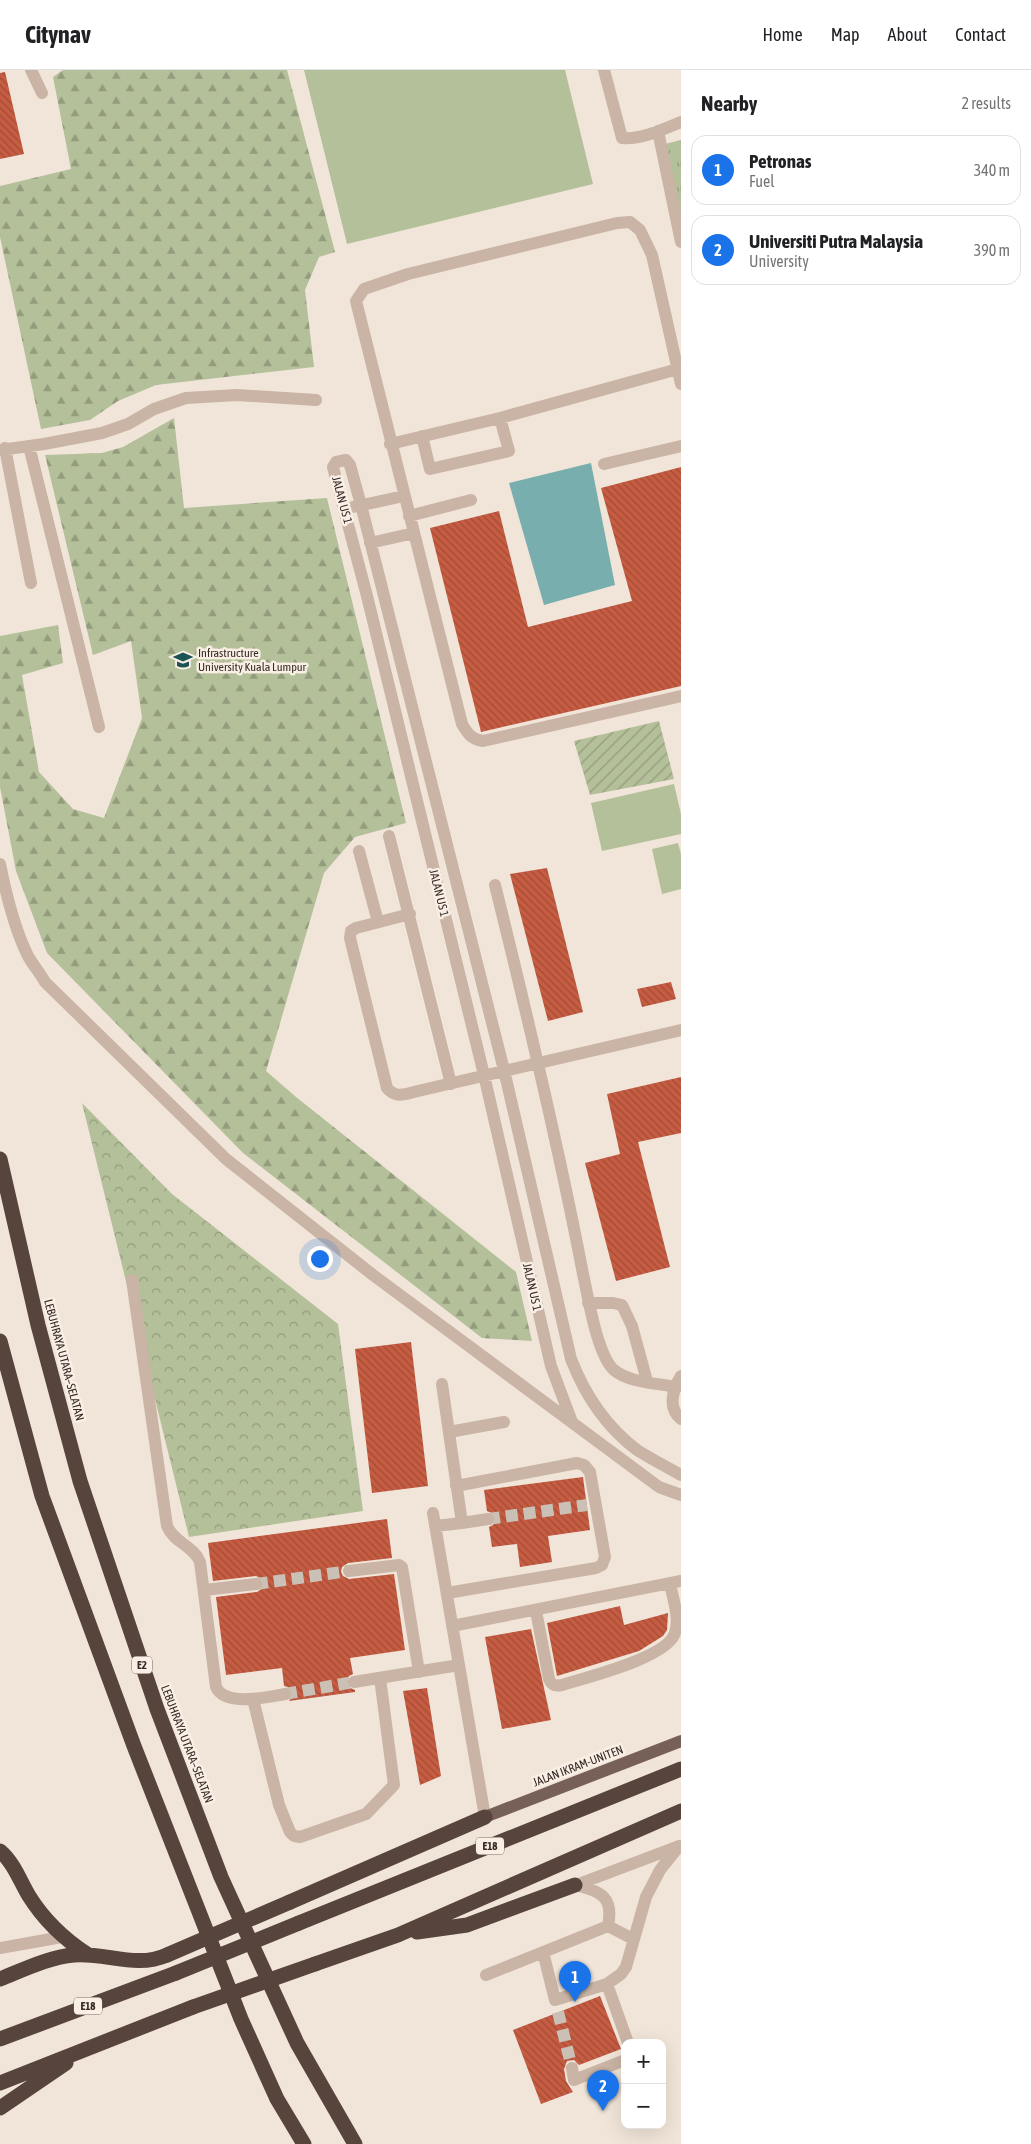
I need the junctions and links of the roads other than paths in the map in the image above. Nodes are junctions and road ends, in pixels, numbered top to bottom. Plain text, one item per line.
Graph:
1 (31, 70) edge
2 (604, 70) edge
3 (42, 93) dead end
4 (681, 122) edge
5 (658, 131) junction
6 (681, 242) edge
7 (678, 368) junction
8 (681, 384) edge
9 (316, 400) dead end
10 (500, 418) junction
11 (422, 436) junction
12 (390, 444) junction
13 (29, 446) junction
14 (681, 446) edge
15 (3, 449) edge
16 (604, 464) dead end
17 (404, 496) junction
18 (472, 500) dead end
19 (361, 505) junction
20 (344, 510) junction
21 (409, 516) junction
22 (414, 532) junction
23 (370, 543) junction
24 (31, 583) dead end
25 (681, 696) edge
26 (99, 727) dead end
27 (389, 836) dead end
28 (359, 851) dead end
29 (0, 864) edge
30 (494, 885) dead end
31 (410, 914) junction
32 (378, 922) junction
33 (681, 1030) edge
34 (539, 1062) junction
35 (504, 1070) junction
36 (484, 1075) junction
37 (451, 1084) junction
38 (0, 1159) edge
39 (132, 1280) dead end
40 (588, 1304) junction
41 (0, 1340) edge
42 (647, 1381) junction
43 (679, 1383) edge
44 (442, 1384) dead end
45 (681, 1419) edge
46 (504, 1422) dead end
47 (572, 1422) junction
48 (449, 1432) junction
49 (681, 1475) edge
50 (456, 1486) junction
51 (681, 1495) edge
52 (488, 1519) tunnel mouth
53 (462, 1522) junction
54 (349, 1571) tunnel mouth
55 (675, 1582) edge
56 (256, 1584) tunnel mouth
57 (204, 1590) junction
58 (447, 1593) junction
59 (536, 1611) junction
60 (679, 1620) edge
61 (452, 1626) junction
62 (459, 1665) junction
63 (419, 1672) junction
64 (380, 1678) junction
65 (354, 1682) tunnel mouth
66 (285, 1694) tunnel mouth
67 (253, 1699) junction
68 (681, 1741) edge
69 (681, 1769) edge
70 (681, 1811) edge
71 (485, 1817) junction
72 (680, 1845) edge
73 (0, 1850) edge
74 (575, 1885) junction
75 (608, 1926) junction
76 (398, 1935) junction
77 (62, 1937) junction
78 (633, 1938) junction
79 (0, 1948) edge
80 (544, 1952) junction
81 (87, 1954) junction
82 (486, 1974) dead end
83 (0, 1979) edge
84 (607, 1984) junction
85 (0, 2039) edge
86 (627, 2039) edge
87 (86, 2050) junction
88 (621, 2062) edge
89 (572, 2068) dead end
90 (0, 2083) edge
91 (0, 2108) edge
92 (304, 2144) edge
93 (355, 2144) edge

1 - 3 street
2 - 5 street
4 - 5 street
5 - 6 street
7 - 8 street
7 - 10 street
7 - 12 street
9 - 13 street
10 - 11 street
10 - 11 street
11 - 12 street
12 - 17 street
13 - 15 street
13 - 26 street
14 - 16 street
15 - 24 street
17 - 19 street
17 - 21 street
18 - 21 street
19 - 20 street
19 - 20 street, JALAN US 1
19 - 23 street, JALAN US 1
20 - 36 street, JALAN US 1
21 - 22 street
22 - 23 street
22 - 25 street
23 - 35 street, JALAN US 1
27 - 31 street
28 - 32 street
29 - 47 street
30 - 34 street
31 - 32 street
31 - 37 street
32 - 37 street
33 - 34 street
34 - 35 street
34 - 40 street
35 - 36 street
35 - 49 street, JALAN US 1
36 - 37 street
36 - 47 street, JALAN US 1
38 - 93 highway, LEBUHRAYA UTARA–SELATAN / E2
39 - 57 street
40 - 42 street
40 - 42 street
41 - 92 highway
42 - 43 street
43 - 45 street
44 - 48 street
46 - 48 street
47 - 51 street
48 - 50 street
50 - 53 street
50 - 58 street
52 - 53 street
53 - 58 street
54 - 63 street
55 - 59 street
55 - 60 street
56 - 57 street
57 - 67 street
58 - 61 street
59 - 60 street
59 - 61 street
61 - 62 street
62 - 63 street
62 - 71 street
63 - 64 street
64 - 65 street
64 - 67 street
66 - 67 street
68 - 71 main road, JALAN IKRAM-UNITEN
69 - 85 highway, E18, bridge
70 - 76 highway
71 - 81 highway, bridge
72 - 74 street
72 - 78 street
73 - 77 highway
74 - 75 street
74 - 76 highway
75 - 78 street
75 - 80 street
76 - 87 highway, bridge
77 - 79 street
77 - 81 highway
78 - 84 street
80 - 82 street
80 - 84 street
81 - 83 highway
84 - 86 street
87 - 90 highway
87 - 91 highway
88 - 89 street

